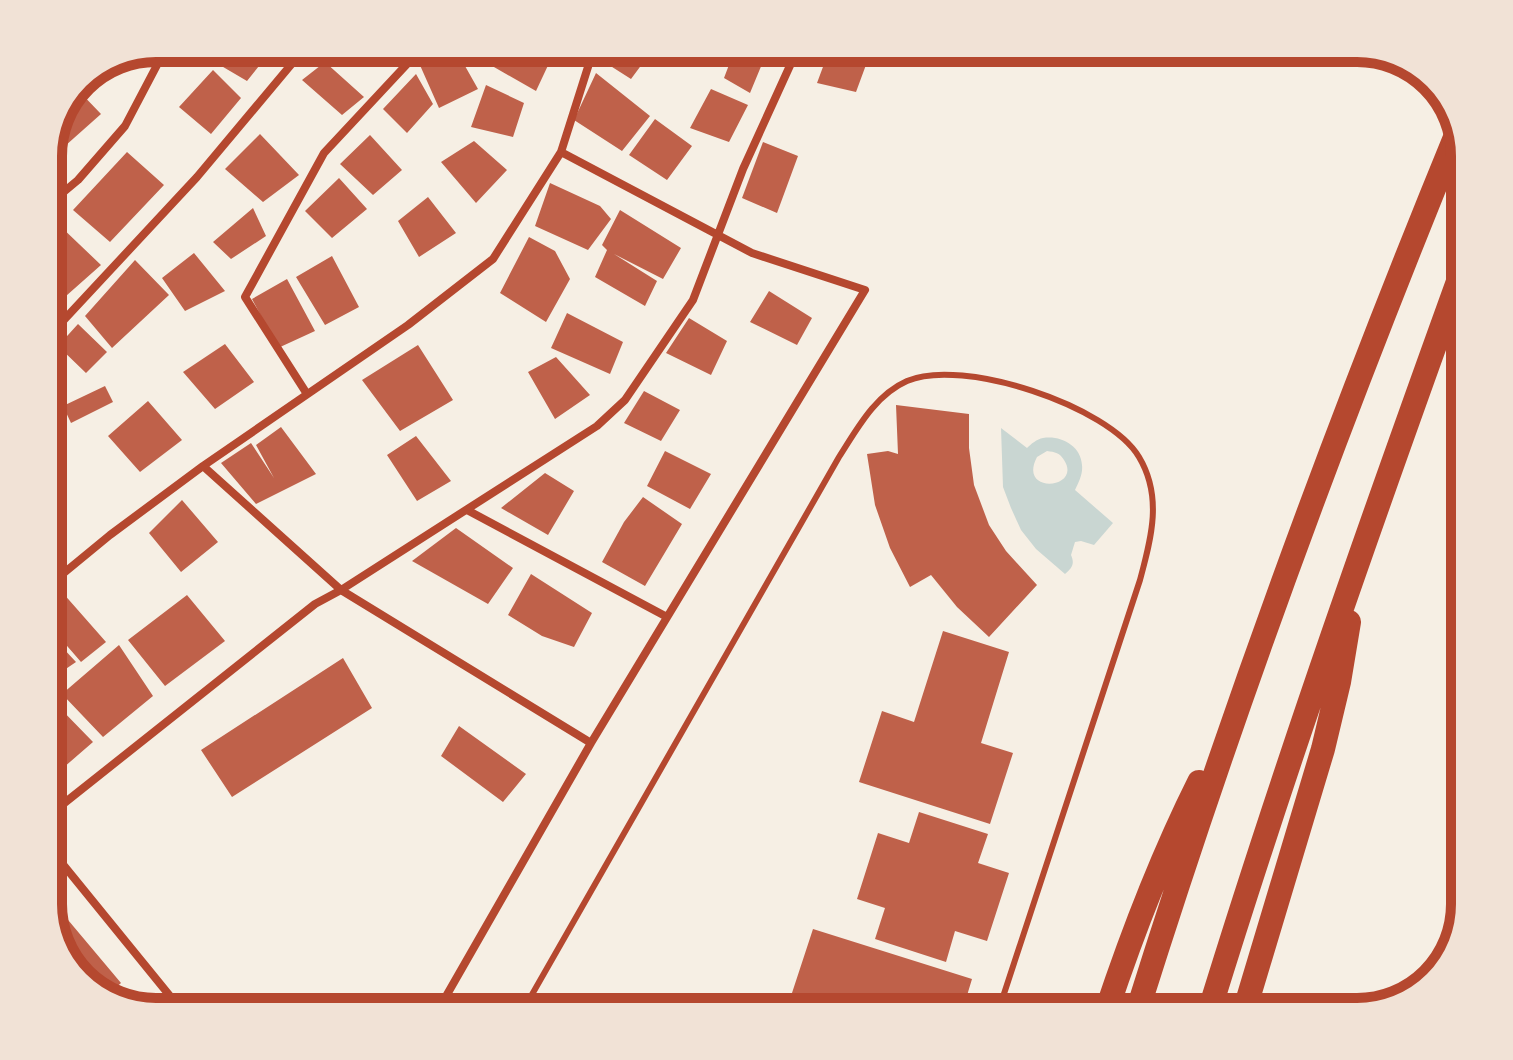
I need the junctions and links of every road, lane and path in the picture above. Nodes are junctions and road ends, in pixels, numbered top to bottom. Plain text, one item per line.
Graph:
1 (159, 62) edge
2 (293, 62) edge
3 (409, 62) edge
4 (590, 62) edge
5 (792, 62) edge
6 (1450, 148) edge
7 (561, 152) junction
8 (62, 193) edge
9 (719, 235) junction
10 (1451, 301) edge
11 (62, 322) edge
12 (307, 394) junction
13 (203, 466) junction
14 (467, 510) junction
15 (1360, 552) junction
16 (62, 574) edge
17 (341, 590) junction
18 (667, 617) junction
19 (1244, 690) junction
20 (591, 743) junction
21 (62, 805) edge
22 (62, 863) edge
23 (171, 998) edge
24 (445, 998) edge
25 (530, 998) edge
26 (1003, 998) edge
27 (1111, 998) edge
28 (1141, 998) edge
29 (1214, 998) edge
30 (1248, 998) edge

1 - 8 street
2 - 11 street
3 - 12 street
4 - 7 street
5 - 9 street
6 - 19 highway
7 - 9 street
7 - 12 street
9 - 14 street
9 - 18 street
10 - 15 highway
12 - 13 street
13 - 16 street
13 - 17 street
14 - 17 street
14 - 18 street
15 - 29 highway
15 - 30 highway
17 - 20 street
17 - 21 street
18 - 20 street
19 - 27 highway
19 - 28 highway
20 - 24 street
22 - 23 street
25 - 26 lane

